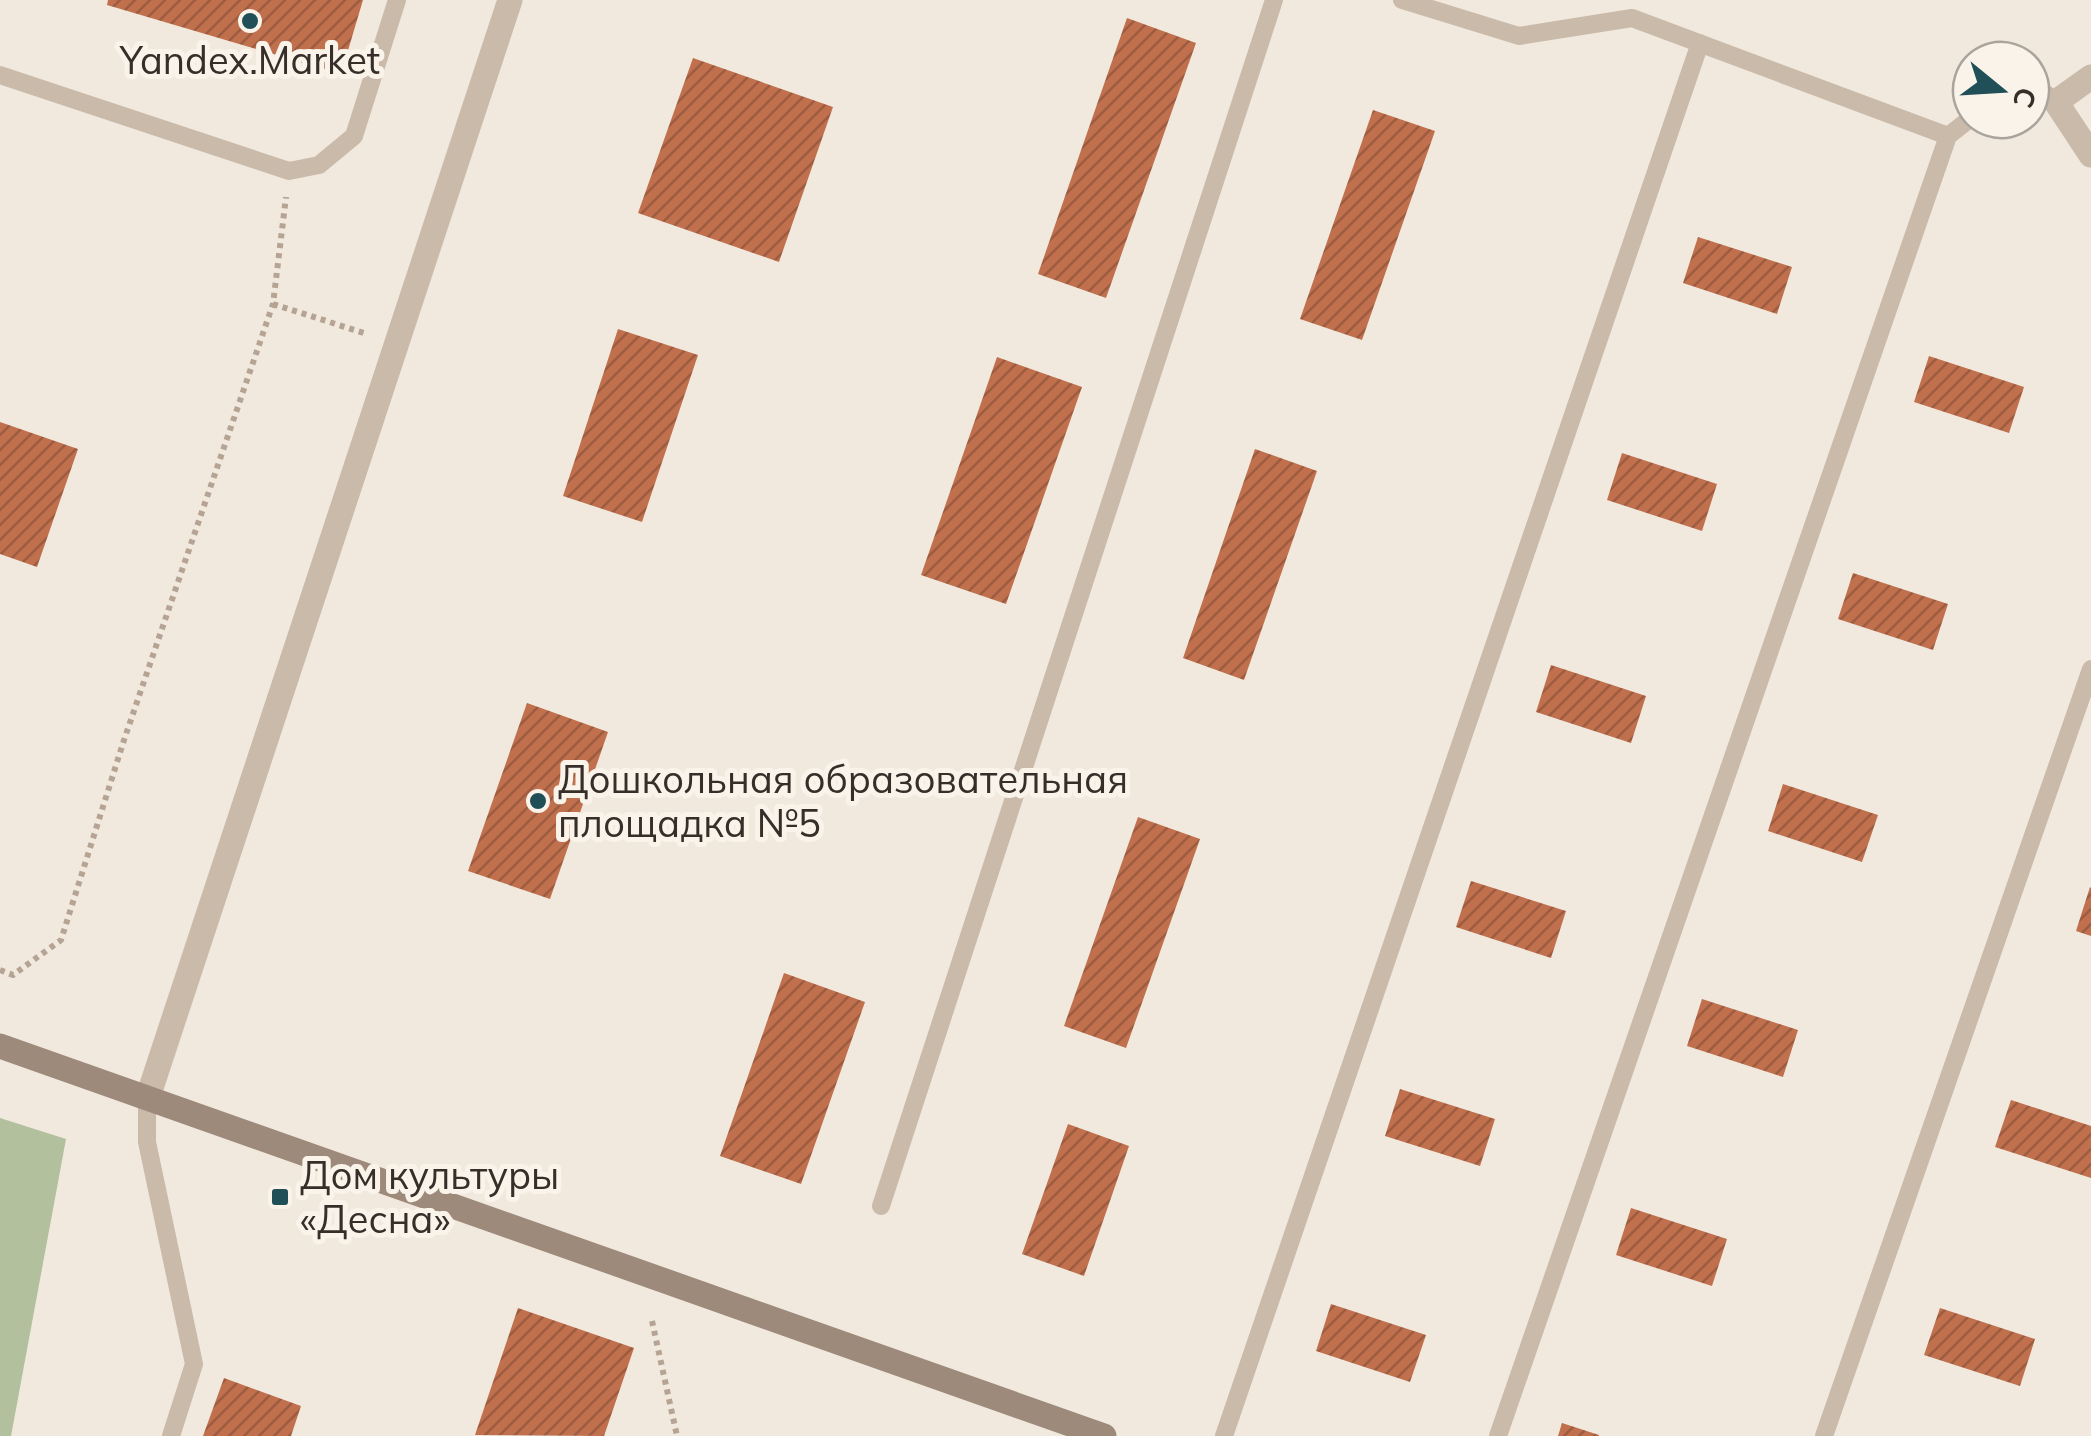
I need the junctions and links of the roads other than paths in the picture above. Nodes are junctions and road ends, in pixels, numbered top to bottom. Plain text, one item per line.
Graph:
1 (397, 0) edge
2 (510, 0) edge
3 (1274, 0) edge
4 (1402, 0) edge
5 (1700, 43) junction
6 (0, 75) edge
7 (2091, 77) edge
8 (2051, 98) edge
9 (2056, 102) junction
10 (1951, 134) edge
11 (1948, 136) junction
12 (2091, 155) edge
13 (2091, 669) edge
14 (0, 1046) edge
15 (147, 1100) junction
16 (881, 1206) dead end
17 (171, 1436) edge
18 (1104, 1436) edge
19 (1224, 1436) edge
20 (1498, 1436) edge
21 (1824, 1436) edge

1 - 6 lane
2 - 15 street
3 - 16 lane
4 - 5 lane
5 - 11 lane
5 - 19 lane
7 - 9 street
8 - 9 lane
9 - 12 street
10 - 11 lane
11 - 20 lane
13 - 21 lane
14 - 15 street
15 - 17 lane
15 - 18 street

